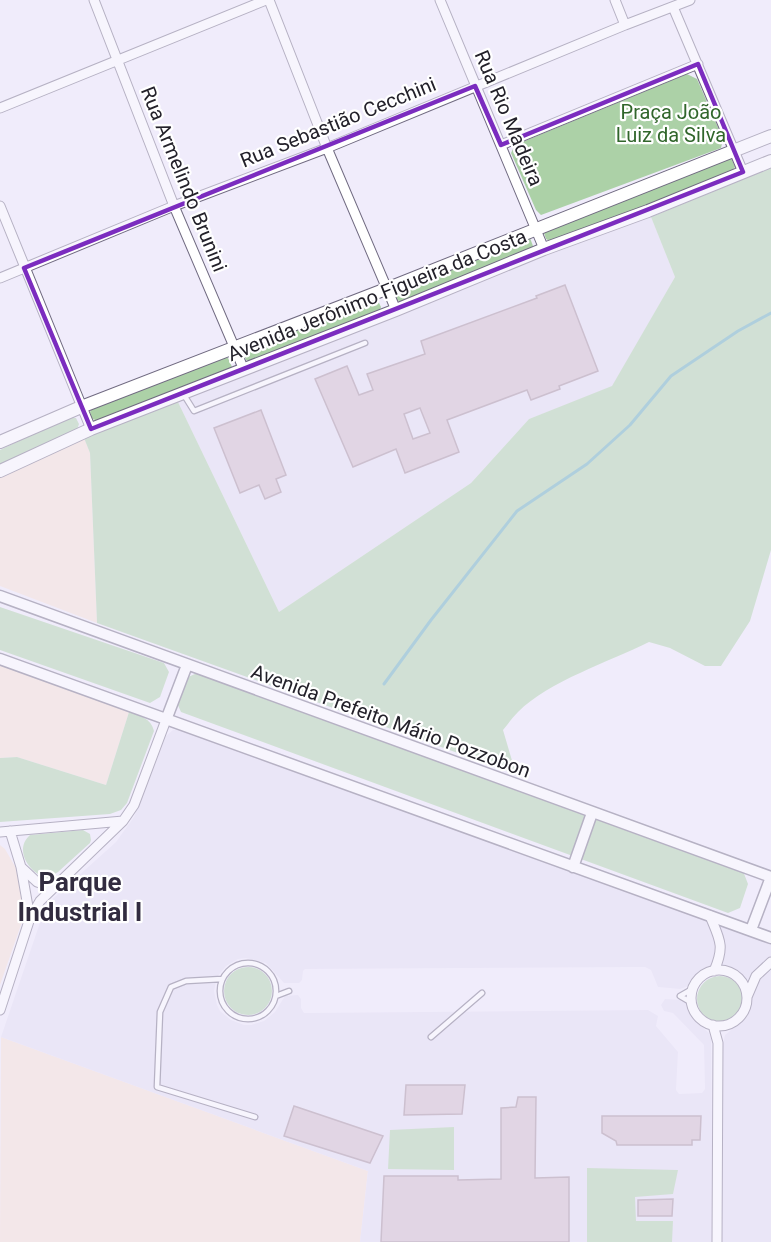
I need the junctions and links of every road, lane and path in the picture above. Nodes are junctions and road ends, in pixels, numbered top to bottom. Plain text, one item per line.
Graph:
1 (94, 0) edge
2 (267, 0) edge
3 (440, 0) edge
4 (615, 0) edge
5 (690, 0) edge
6 (673, 7) junction
7 (625, 25) junction
8 (118, 60) junction
9 (698, 63) junction
10 (475, 86) junction
11 (0, 108) edge
12 (771, 136) edge
13 (501, 145) junction
14 (327, 148) junction
15 (734, 150) junction
16 (771, 161) edge
17 (743, 172) junction
18 (0, 206) edge
19 (174, 206) junction
20 (536, 228) junction
21 (544, 249) junction
22 (24, 268) junction
23 (0, 278) edge
24 (386, 289) junction
25 (396, 310) junction
26 (365, 343) dead end
27 (234, 348) junction
28 (244, 370) junction
29 (182, 394) junction
30 (81, 407) junction
31 (91, 429) junction
32 (0, 442) edge
33 (0, 471) edge
34 (0, 596) edge
35 (0, 659) edge
36 (187, 666) junction
37 (166, 720) junction
38 (592, 813) junction
39 (123, 821) junction
40 (5, 831) edge
41 (21, 867) junction
42 (573, 867) junction
43 (771, 877) edge
44 (52, 887) junction
45 (710, 916) junction
46 (30, 918) junction
47 (751, 930) junction
48 (771, 938) edge
49 (771, 962) edge
50 (714, 971) junction
51 (222, 979) junction
52 (276, 988) junction
53 (482, 993) dead end
54 (276, 996) junction
55 (747, 997) junction
56 (0, 1010) edge
57 (713, 1025) junction
58 (726, 1025) junction
59 (432, 1036) dead end
60 (718, 1043) junction
61 (255, 1117) dead end
62 (717, 1242) edge

1 - 8 street, Rua Armelindo Brunini
2 - 8 street
2 - 14 street
3 - 10 street, Rua Rio Madeira
4 - 7 street
5 - 6 street, Rua Sebastião Cecchini
6 - 7 street, Rua Sebastião Cecchini
6 - 9 street
7 - 10 street, Rua Sebastião Cecchini
8 - 11 street
8 - 19 street, Rua Armelindo Brunini
9 - 13 street
9 - 15 street
10 - 13 street, Rua Rio Madeira
10 - 14 street, Rua Sebastião Cecchini
12 - 15 main road, Avenida Jerônimo Figueira da Costa
13 - 20 street, Rua Rio Madeira
14 - 19 street, Rua Sebastião Cecchini
14 - 24 street
15 - 17 street
15 - 20 main road, Avenida Jerônimo Figueira da Costa
16 - 17 main road, Avenida Jerônimo Figueira da Costa
17 - 21 main road, Avenida Jerônimo Figueira da Costa
18 - 22 street
19 - 22 street, Rua Sebastião Cecchini
19 - 27 street, Rua Armelindo Brunini
20 - 21 street, Rua Rio Madeira
20 - 24 main road, Avenida Jerônimo Figueira da Costa
21 - 25 main road, Avenida Jerônimo Figueira da Costa
22 - 23 street, Rua Sebastião Cecchini
22 - 30 street
24 - 25 street
24 - 27 main road, Avenida Jerônimo Figueira da Costa
25 - 28 main road, Avenida Jerônimo Figueira da Costa
26 - 29 lane
27 - 28 street, Rua Armelindo Brunini
27 - 30 main road, Avenida Jerônimo Figueira da Costa
28 - 29 main road, Avenida Jerônimo Figueira da Costa
29 - 31 main road, Avenida Jerônimo Figueira da Costa
30 - 31 street
30 - 32 main road, Avenida Jerônimo Figueira da Costa
31 - 33 main road, Avenida Jerônimo Figueira da Costa
34 - 36 street, Avenida Prefeito Mário Pozzobon
35 - 37 street
36 - 37 street
36 - 38 street, Avenida Prefeito Mário Pozzobon
37 - 39 street
37 - 42 street
38 - 42 street
38 - 43 street, Avenida Prefeito Mário Pozzobon
39 - 40 street
39 - 44 street
40 - 41 street
41 - 44 street
41 - 46 street
42 - 45 street
43 - 47 street
44 - 46 street
45 - 47 street
45 - 50 street
46 - 56 street
47 - 48 street
49 - 55 street
50 - 55 street
50 - 57 street
51 - 52 lane
51 - 54 lane
51 - 61 lane
52 - 54 lane
52 - 54 lane
53 - 59 lane
55 - 58 street
57 - 58 street
57 - 60 street
58 - 60 street
60 - 62 street

